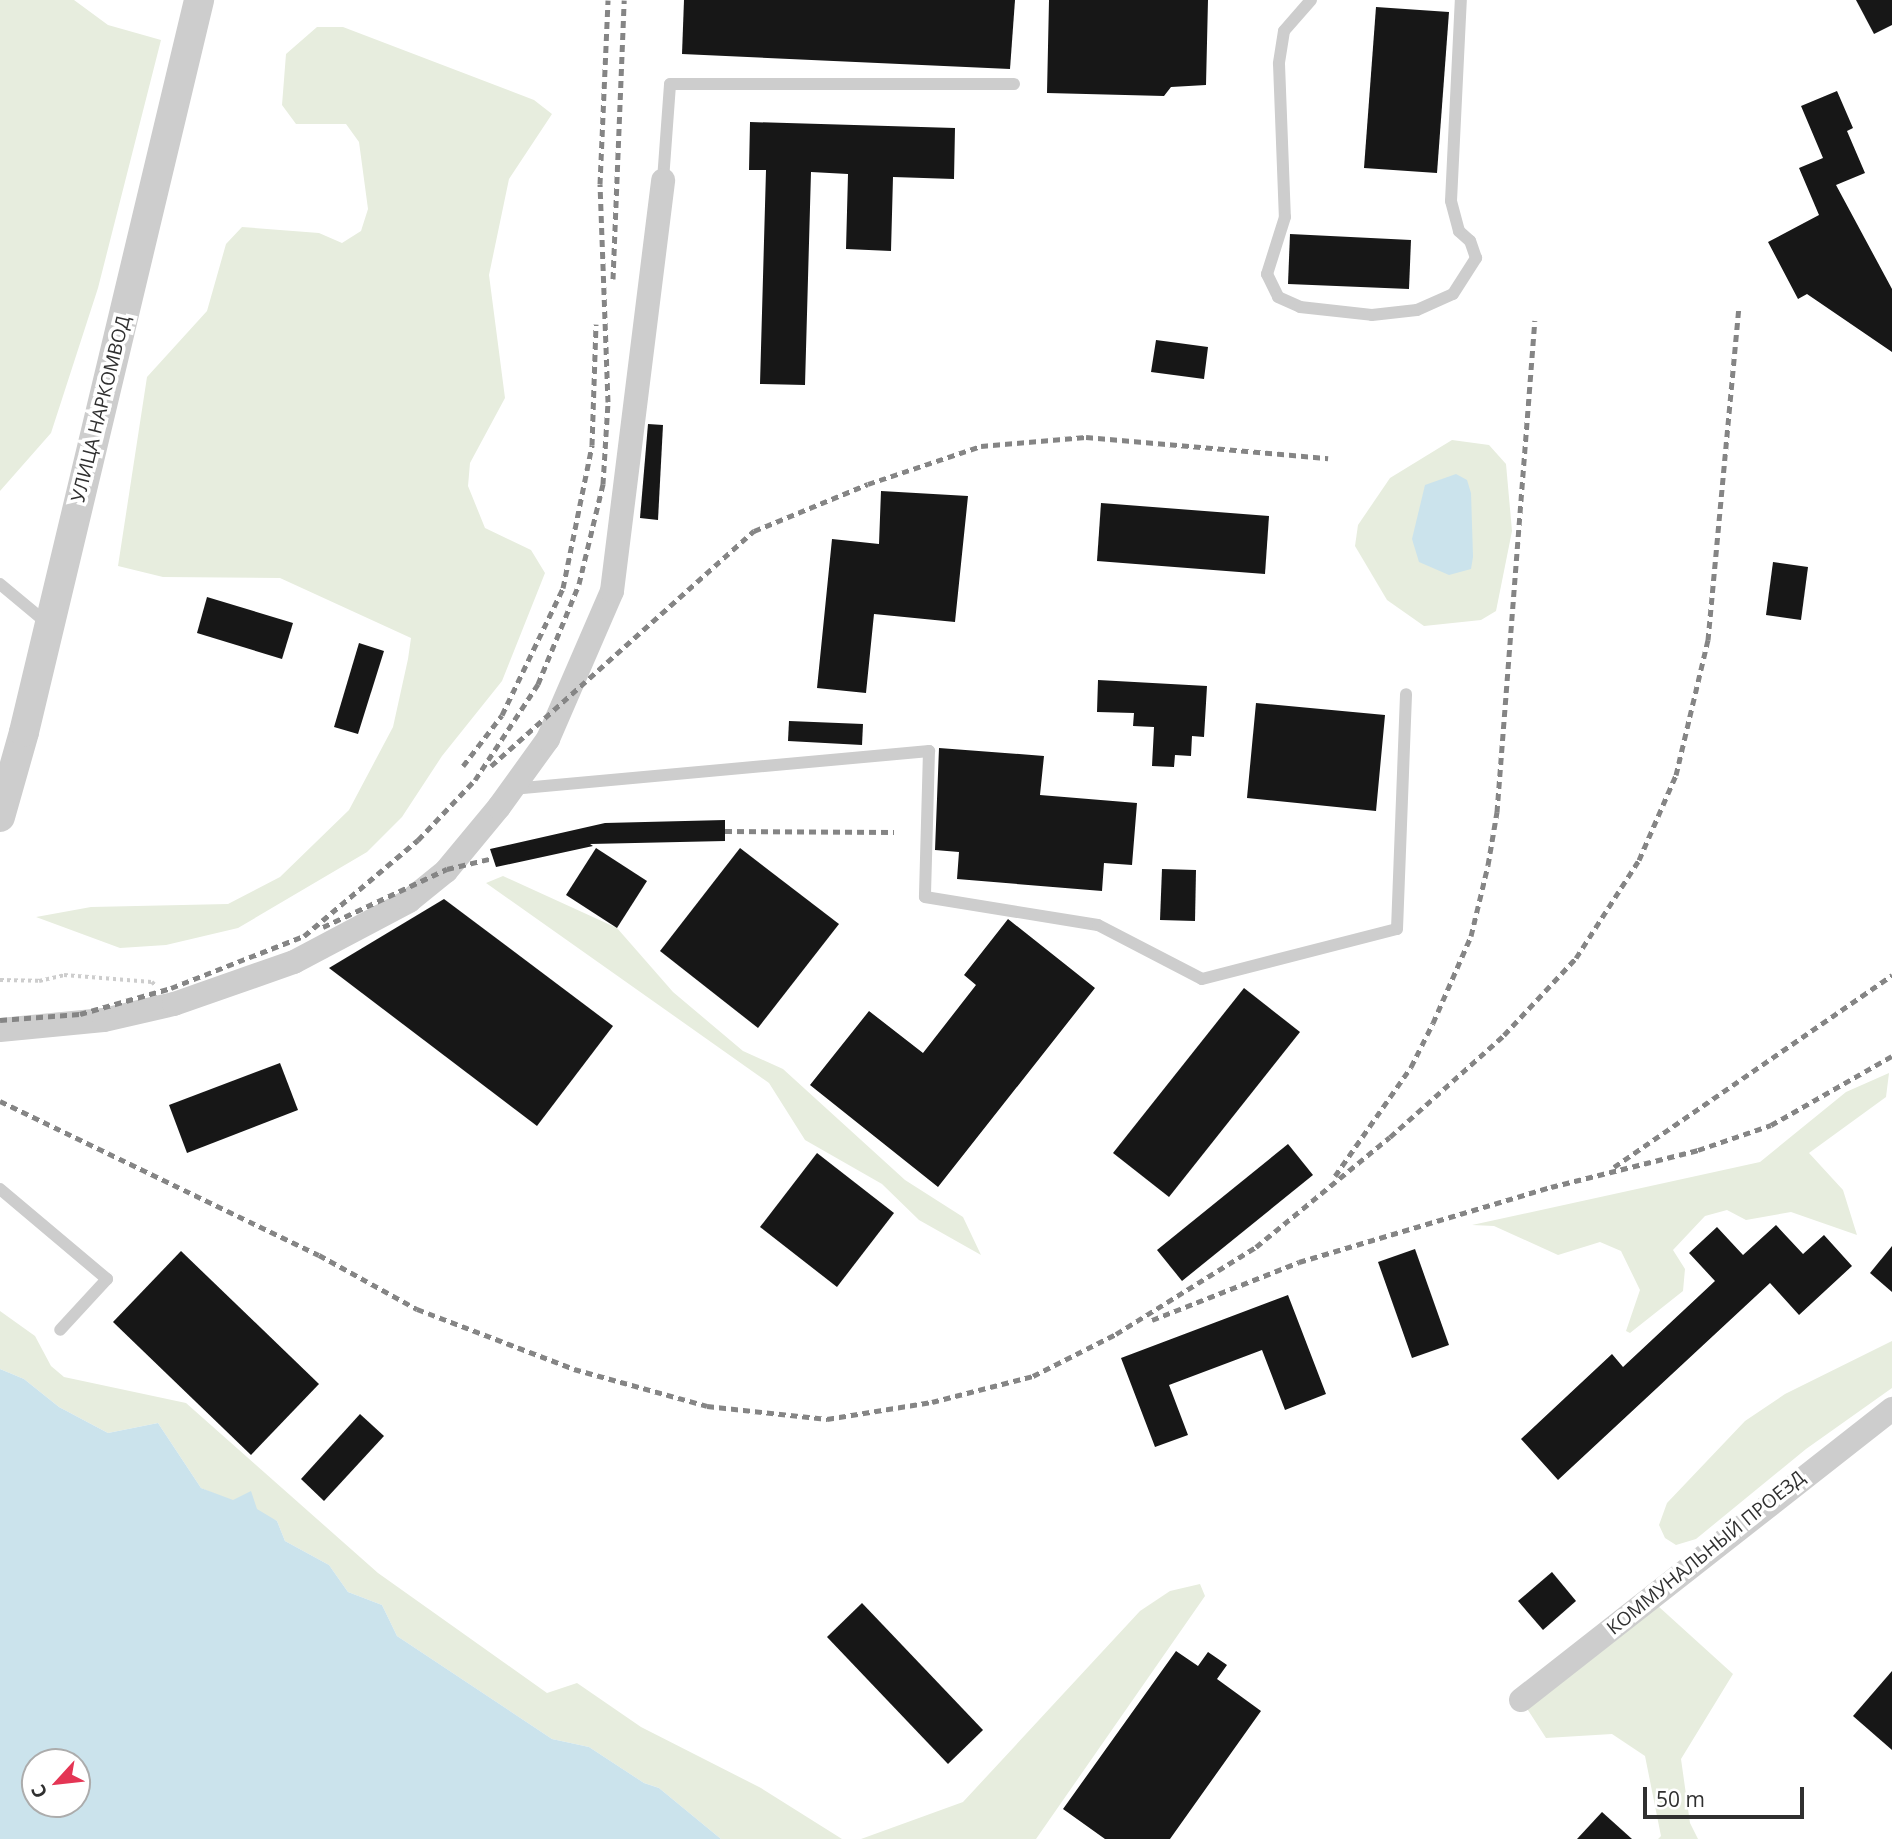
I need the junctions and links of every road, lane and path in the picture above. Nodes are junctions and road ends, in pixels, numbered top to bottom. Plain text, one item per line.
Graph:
1 (1311, 0) edge
2 (1461, 0) edge
3 (193, 3) edge
4 (1014, 84) dead end
5 (663, 180) joint
6 (0, 583) edge
7 (54, 629) junction
8 (1406, 694) dead end
9 (512, 789) junction
10 (0, 817) edge
11 (0, 980) edge
12 (174, 1004) junction
13 (0, 1030) edge
14 (0, 1189) edge
15 (60, 1330) dead end
16 (1892, 1409) edge
17 (1521, 1700) dead end

1 - 2 lane
3 - 7 street, УЛИЦА НАРКОМВОД
4 - 5 lane
5 - 9 street
6 - 7 lane
7 - 10 street, УЛИЦА НАРКОМВОД
8 - 9 lane
9 - 12 street
11 - 12 path
12 - 13 street
14 - 15 lane
16 - 17 street, КОММУНАЛЬНЫЙ ПРОЕЗД

